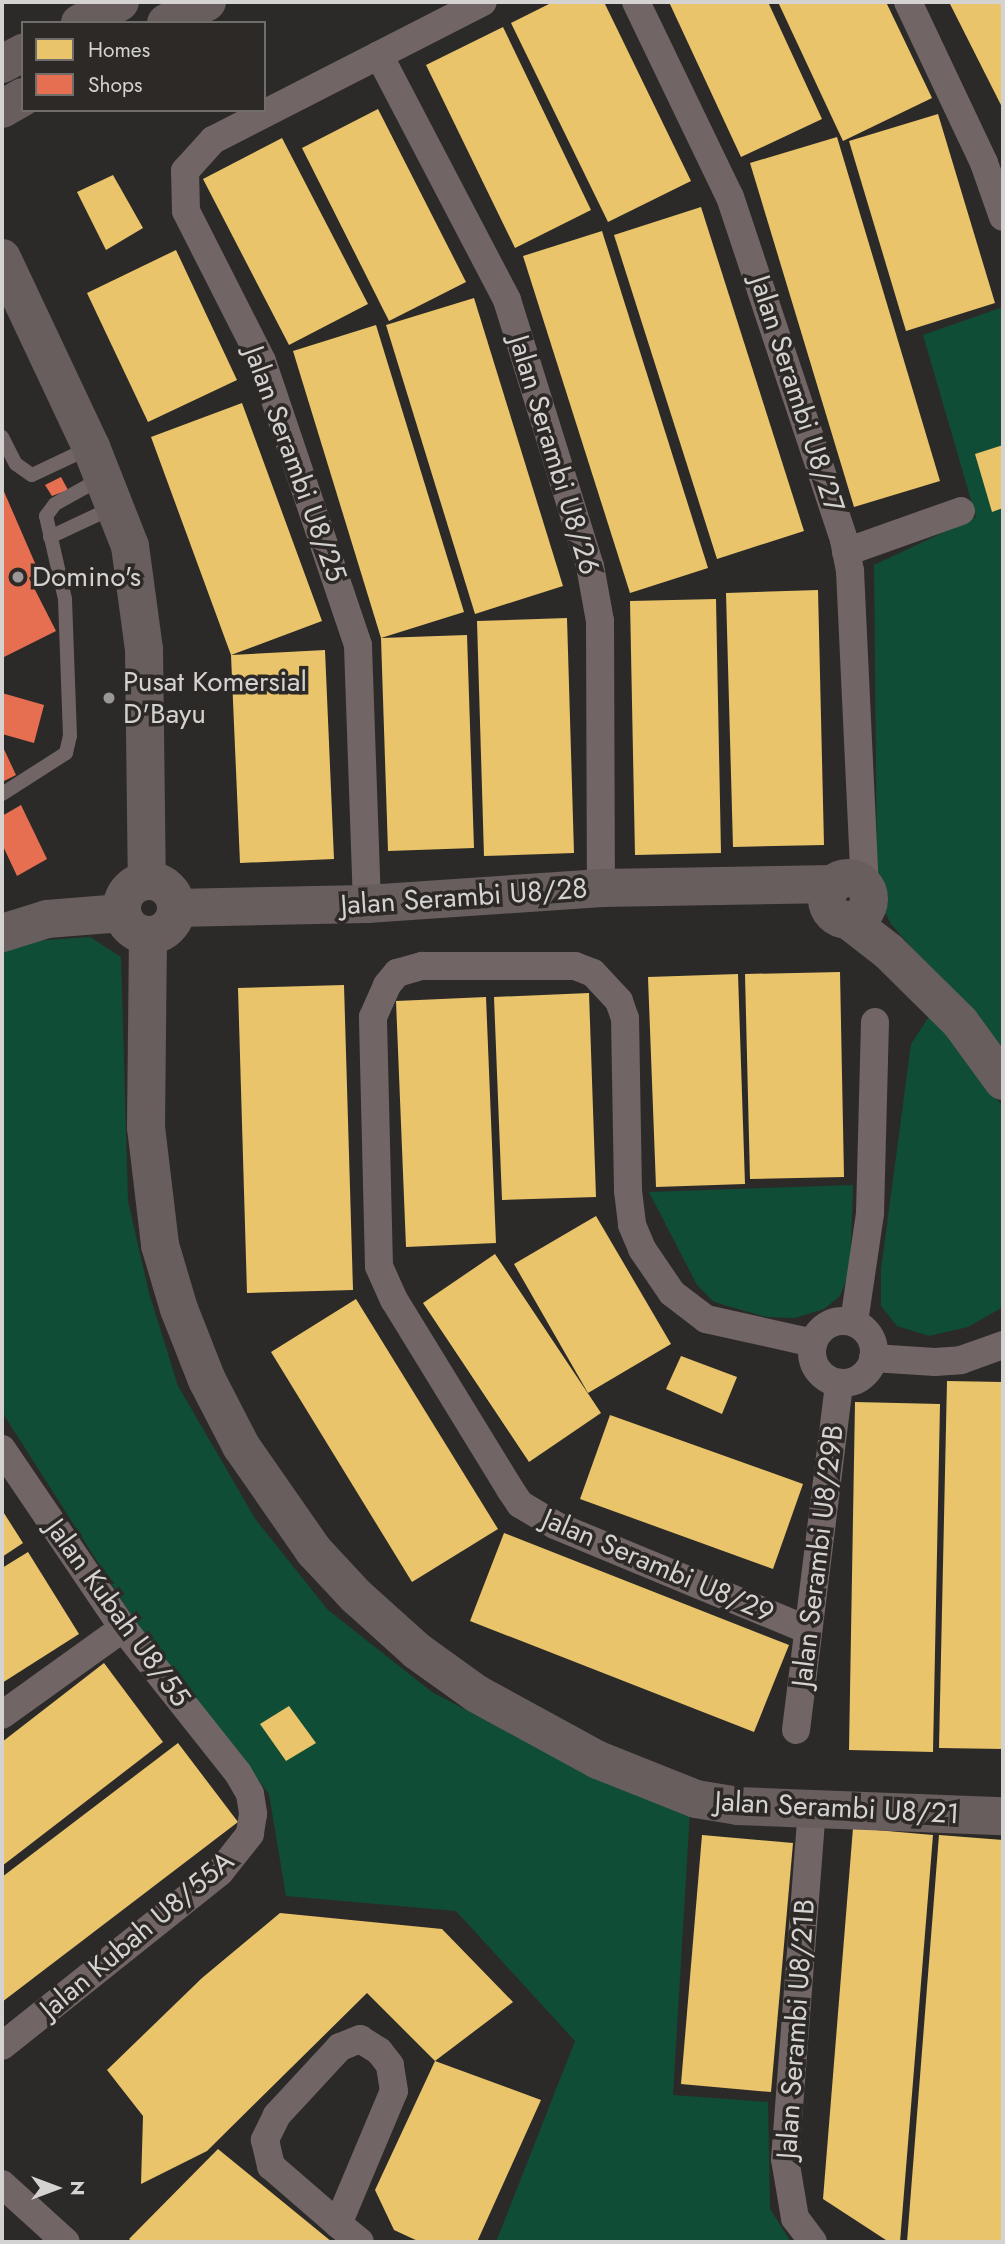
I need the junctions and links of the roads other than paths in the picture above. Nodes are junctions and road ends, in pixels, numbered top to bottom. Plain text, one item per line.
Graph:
1 (120, 2) edge
2 (207, 2) edge
3 (482, 2) edge
4 (636, 2) edge
5 (908, 2) edge
6 (84, 21) edge
7 (170, 21) edge
8 (21, 54) edge
9 (379, 55) junction
10 (2, 64) edge
11 (21, 98) edge
12 (2, 109) edge
13 (1003, 217) edge
14 (2, 258) edge
15 (2, 437) edge
16 (103, 477) junction
17 (961, 511) dead end
18 (50, 537) junction
19 (846, 552) junction
20 (2, 794) edge
21 (147, 881) junction
22 (601, 888) junction
23 (847, 897) junction
24 (366, 904) junction
25 (176, 908) junction
26 (135, 924) junction
27 (2, 933) edge
28 (875, 1022) dead end
29 (1003, 1081) edge
30 (854, 1322) junction
31 (813, 1343) junction
32 (1003, 1345) edge
33 (873, 1358) junction
34 (839, 1383) junction
35 (2, 1449) edge
36 (123, 1628) junction
37 (808, 1630) junction
38 (2, 1715) edge
39 (796, 1730) dead end
40 (237, 1773) joint
41 (812, 1808) junction
42 (1003, 1816) edge
43 (2, 2046) edge
44 (2, 2184) edge
45 (338, 2224) junction
46 (66, 2242) edge
47 (360, 2242) edge
48 (813, 2242) edge

1 - 6 street
2 - 7 street
3 - 9 street, Jalan Serambi U8/25
4 - 19 street, Jalan Serambi U8/27
5 - 13 street
8 - 10 street
9 - 22 street, Jalan Serambi U8/26
9 - 24 street, Jalan Serambi U8/25
11 - 12 street
14 - 16 street
15 - 16 lane
16 - 18 lane
16 - 18 lane
16 - 21 street
17 - 19 street
18 - 20 lane
19 - 23 street, Jalan Serambi U8/27
21 - 25 street
21 - 26 street
22 - 23 street, Jalan Serambi U8/28
22 - 24 street, Jalan Serambi U8/28
23 - 29 street
24 - 25 street, Jalan Serambi U8/28
25 - 26 street
26 - 27 street
26 - 41 street, Jalan Serambi U8/21
28 - 30 street
30 - 31 street
30 - 33 street
31 - 34 street
31 - 37 street, Jalan Serambi U8/29
32 - 33 street
33 - 34 street
34 - 37 street, Jalan Serambi U8/29B
35 - 36 street, Jalan Kubah U8/55
36 - 38 street
36 - 40 street, Jalan Kubah U8/55
37 - 39 street, Jalan Serambi U8/29B
40 - 43 street, Jalan Kubah U8/55A
41 - 42 street, Jalan Serambi U8/21
41 - 48 street, Jalan Serambi U8/21B
44 - 46 street
45 - 45 street
45 - 47 street

